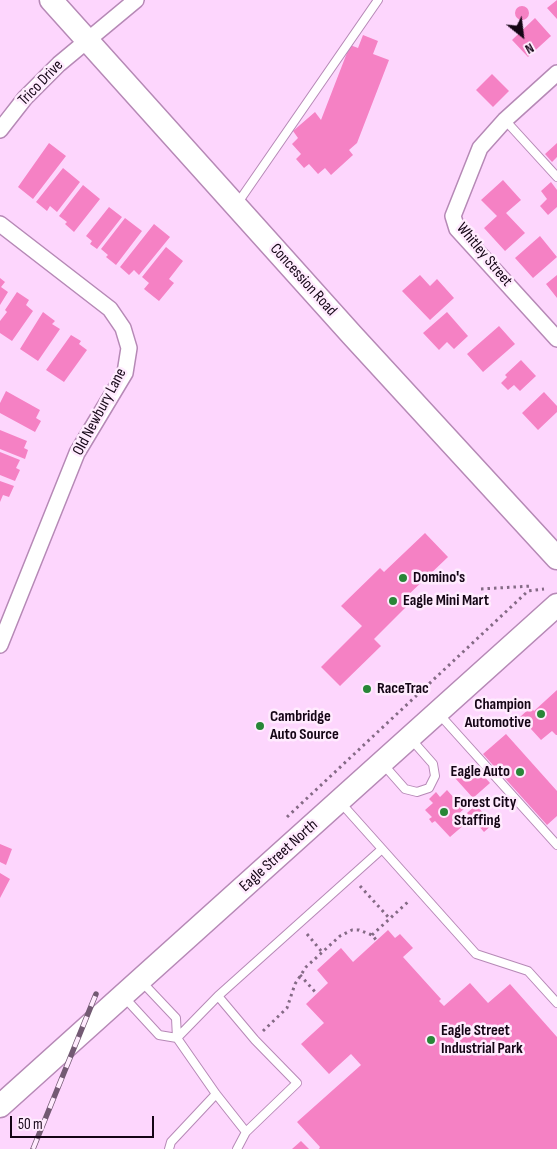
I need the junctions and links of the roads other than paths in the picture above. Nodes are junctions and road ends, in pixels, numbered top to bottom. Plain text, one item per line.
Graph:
1 (51, 0) edge
2 (136, 0) edge
3 (378, 0) edge
4 (87, 41) junction
5 (557, 73) edge
6 (505, 120) junction
7 (0, 130) edge
8 (557, 177) edge
9 (236, 205) junction
10 (0, 224) edge
11 (557, 339) edge
12 (557, 558) edge
13 (557, 605) edge
14 (0, 645) edge
15 (438, 712) junction
16 (409, 738) junction
17 (381, 763) junction
18 (340, 802) junction
19 (557, 845) edge
20 (382, 849) junction
21 (140, 980) junction
22 (122, 996) junction
23 (218, 996) junction
24 (557, 1003) edge
25 (177, 1038) junction
26 (216, 1094) junction
27 (0, 1106) edge
28 (246, 1132) junction
29 (169, 1149) edge
30 (237, 1149) edge

1 - 4 main road, Concession Road
2 - 4 street, Trico Drive
3 - 9 lane
4 - 7 street, Trico Drive
4 - 9 main road, Concession Road
5 - 6 street, Whitley Street
6 - 8 lane
6 - 11 street, Whitley Street
9 - 12 main road, Concession Road
10 - 14 street, Old Newbury Lane
13 - 15 main road, Eagle Street North
15 - 16 main road, Eagle Street North
15 - 19 lane
16 - 17 main road, Eagle Street North
16 - 17 lane
17 - 18 main road, Eagle Street North
18 - 20 lane
18 - 21 main road, Eagle Street North
20 - 23 lane
20 - 24 lane
21 - 22 main road, Eagle Street North
21 - 25 lane
22 - 25 lane
22 - 27 main road, Eagle Street North
23 - 25 lane
23 - 28 lane
25 - 26 lane
26 - 28 lane
26 - 29 lane
28 - 30 lane

